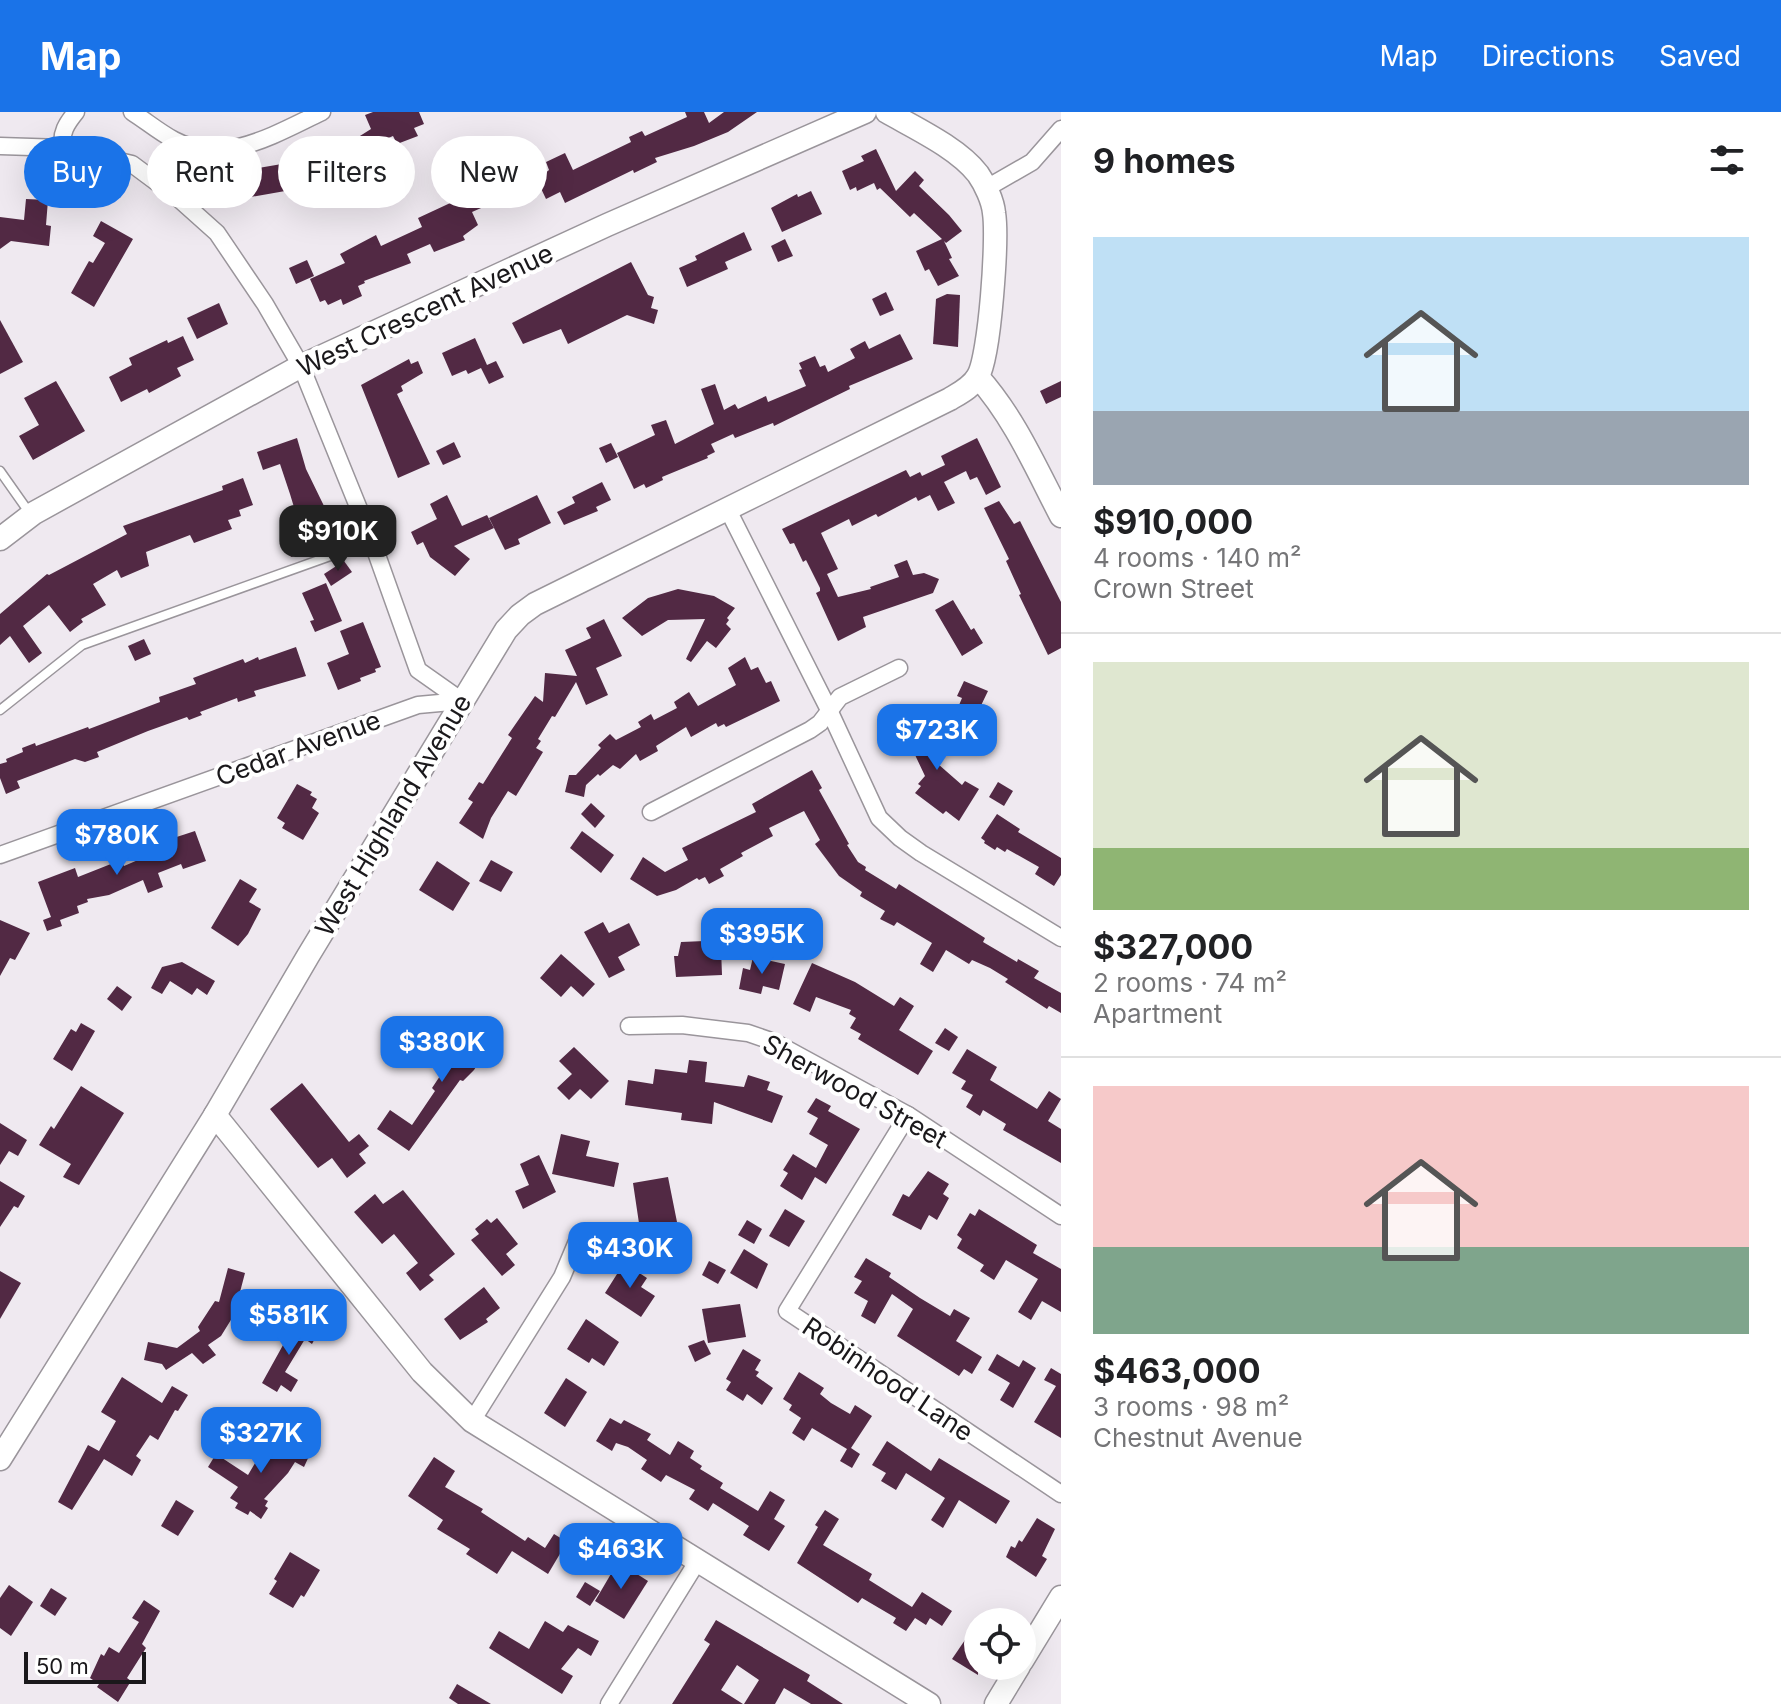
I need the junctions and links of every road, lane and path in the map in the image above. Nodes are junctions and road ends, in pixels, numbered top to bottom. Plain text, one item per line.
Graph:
1 (76, 112) edge
2 (132, 112) edge
3 (322, 112) edge
4 (865, 112) edge
5 (887, 112) edge
6 (1061, 129) edge
7 (62, 136) edge
8 (0, 146) edge
9 (24, 147) edge
10 (131, 164) edge
11 (985, 189) junction
12 (301, 366) junction
13 (978, 377) junction
14 (0, 471) edge
15 (727, 508) junction
16 (31, 516) junction
17 (1061, 516) edge
18 (0, 539) edge
19 (372, 541) junction
20 (899, 668) dead end
21 (462, 701) junction
22 (0, 710) edge
23 (829, 710) junction
24 (651, 812) dead end
25 (0, 855) edge
26 (1061, 938) edge
27 (629, 1026) dead end
28 (215, 1115) junction
29 (908, 1115) junction
30 (1061, 1216) edge
31 (578, 1239) dead end
32 (472, 1421) junction
33 (0, 1459) edge
34 (1061, 1494) edge
35 (697, 1562) junction
36 (1061, 1597) edge
37 (1036, 1638) edge
38 (1010, 1680) edge
39 (609, 1704) edge
40 (929, 1704) edge
41 (996, 1704) edge

1 - 7 street
2 - 3 street
4 - 12 street, West Crescent Avenue
5 - 11 street
6 - 11 street
8 - 9 street
10 - 12 street
11 - 13 street
12 - 16 street, West Crescent Avenue
12 - 19 street
13 - 15 street, West Highland Avenue
13 - 17 street
14 - 16 lane
15 - 21 street, West Highland Avenue
15 - 23 street
16 - 18 street, West Crescent Avenue
19 - 21 street
19 - 22 lane
20 - 23 street
21 - 25 street, Cedar Avenue
21 - 28 street, West Highland Avenue
23 - 24 street
23 - 26 street
27 - 29 street, Sherwood Street
28 - 32 street
28 - 33 street, West Highland Avenue
29 - 30 street, Sherwood Street
29 - 34 street, Robinhood Lane
31 - 32 street
32 - 35 street
35 - 39 street
35 - 40 street
36 - 37 street
38 - 41 street

